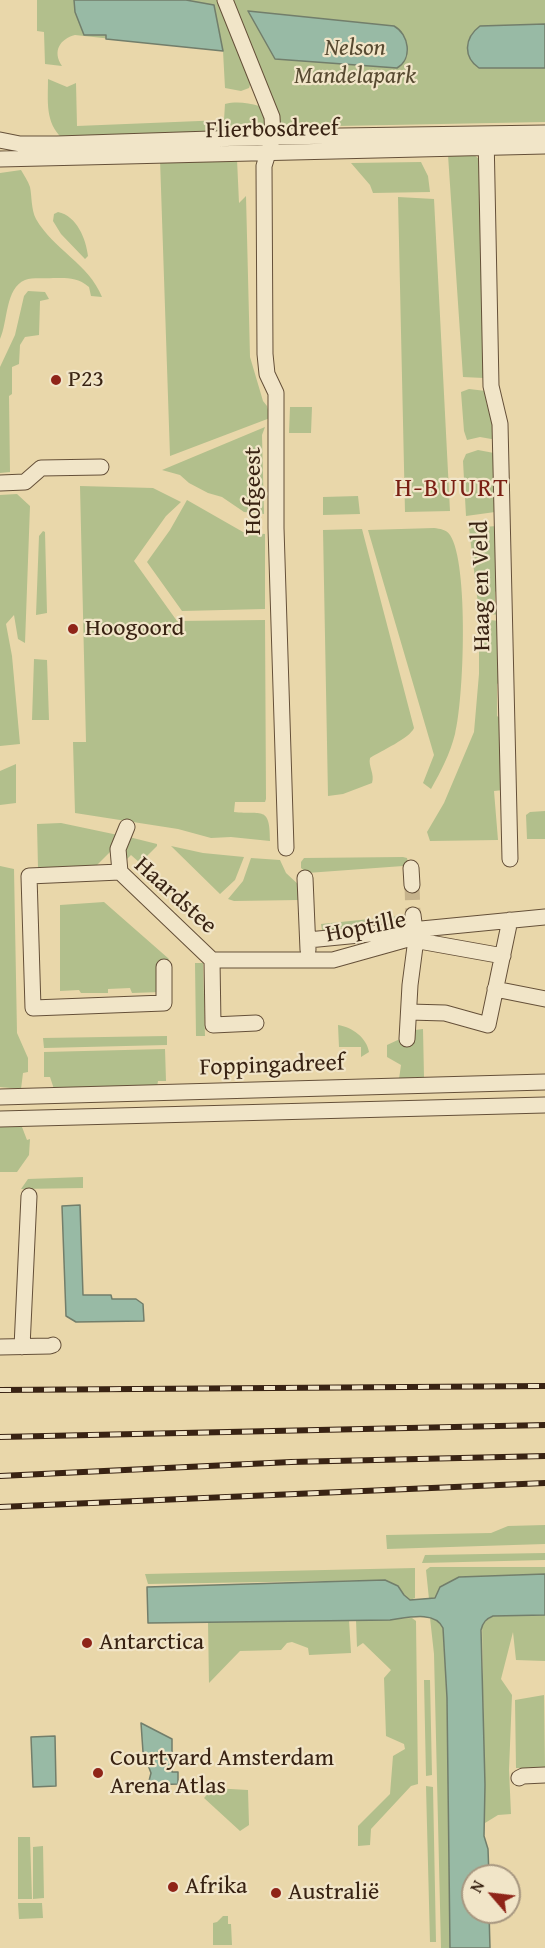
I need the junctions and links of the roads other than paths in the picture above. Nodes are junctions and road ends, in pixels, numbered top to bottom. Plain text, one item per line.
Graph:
1 (225, 0) edge
2 (545, 133) edge
3 (273, 137) junction
4 (0, 140) edge
5 (486, 141) junction
6 (423, 142) junction
7 (545, 146) edge
8 (21, 151) junction
9 (57, 151) junction
10 (268, 153) junction
11 (0, 159) edge
12 (101, 467) dead end
13 (0, 483) edge
14 (127, 827) dead end
15 (286, 848) dead end
16 (510, 852) dead end
17 (411, 868) dead end
18 (120, 872) junction
19 (304, 878) dead end
20 (412, 885) tunnel mouth
21 (413, 915) tunnel mouth
22 (545, 916) edge
23 (511, 920) junction
24 (545, 927) edge
25 (416, 935) junction
26 (308, 940) junction
27 (502, 956) junction
28 (309, 958) junction
29 (212, 960) junction
30 (165, 967) dead end
31 (495, 989) junction
32 (545, 999) edge
33 (409, 1012) junction
34 (256, 1023) dead end
35 (407, 1040) dead end
36 (545, 1082) edge
37 (0, 1097) edge
38 (545, 1105) edge
39 (0, 1119) edge
40 (28, 1196) dead end
41 (53, 1345) dead end
42 (0, 1347) edge
43 (22, 1347) junction
44 (545, 1775) edge
45 (519, 1778) dead end

1 - 3 street, Flierbosdreef
2 - 5 street, Flierbosdreef
3 - 6 street, Flierbosdreef
3 - 9 street, Flierbosdreef
3 - 10 street, Hofgeest
4 - 8 street, Flierbosdreef
5 - 6 street, Flierbosdreef
5 - 7 street, Flierbosdreef
5 - 16 street, Haag en Veld
6 - 10 street, Flierbosdreef
8 - 9 street, Flierbosdreef
8 - 11 street, Flierbosdreef
9 - 10 street, Flierbosdreef
10 - 15 street, Hofgeest
12 - 13 street
14 - 18 street
17 - 20 street
18 - 29 street, Haardstee
18 - 30 street, Haardstee
19 - 26 street, Hoptille
21 - 25 street
22 - 23 street, Hoptille
23 - 24 street, Hoptille
23 - 25 street, Hoptille
23 - 27 street
25 - 26 street
25 - 27 street, Hoptille
25 - 28 street, Hoptille
25 - 33 street
26 - 28 street, Hoptille
27 - 31 street
28 - 29 street, Hoptille
29 - 34 street, Haardstee
31 - 32 street
31 - 33 street
33 - 35 street
36 - 37 street, Foppingadreef
38 - 39 street, Foppingadreef
40 - 43 street
41 - 43 street
42 - 43 street
44 - 45 street

